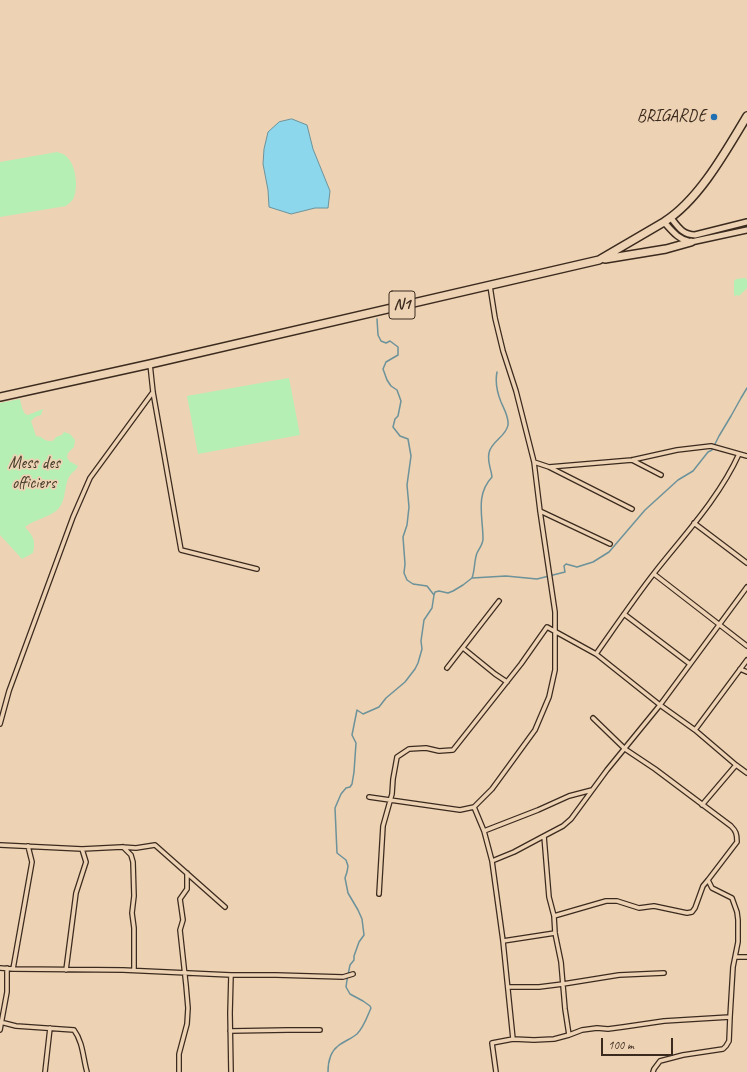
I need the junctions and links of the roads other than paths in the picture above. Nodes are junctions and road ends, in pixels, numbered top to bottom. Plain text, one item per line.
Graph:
1 (747, 116) edge
2 (671, 218) junction
3 (664, 222) junction
4 (747, 222) edge
5 (747, 230) edge
6 (691, 242) junction
7 (599, 260) junction
8 (490, 285) junction
9 (150, 364) junction
10 (153, 392) junction
11 (0, 397) edge
12 (740, 454) junction
13 (747, 456) edge
14 (632, 460) junction
15 (534, 462) junction
16 (549, 467) junction
17 (661, 475) dead end
18 (632, 508) dead end
19 (540, 511) junction
20 (694, 523) junction
21 (610, 544) dead end
22 (747, 563) edge
23 (257, 569) dead end
24 (654, 574) junction
25 (747, 587) edge
26 (499, 601) dead end
27 (624, 614) junction
28 (719, 624) junction
29 (556, 631) junction
30 (747, 646) edge
31 (463, 648) junction
32 (596, 654) junction
33 (747, 660) edge
34 (690, 664) junction
35 (447, 668) dead end
36 (740, 669) junction
37 (747, 672) edge
38 (507, 682) junction
39 (660, 705) junction
40 (1, 714) edge
41 (593, 718) dead end
42 (0, 724) edge
43 (695, 730) junction
44 (624, 749) junction
45 (736, 765) junction
46 (747, 773) edge
47 (592, 790) junction
48 (369, 797) dead end
49 (391, 800) junction
50 (702, 805) junction
51 (474, 807) junction
52 (484, 831) junction
53 (544, 836) junction
54 (0, 844) edge
55 (28, 846) junction
56 (122, 847) junction
57 (82, 849) junction
58 (492, 861) junction
59 (187, 873) junction
60 (708, 880) junction
61 (379, 894) dead end
62 (225, 907) dead end
63 (554, 916) junction
64 (555, 933) junction
65 (503, 941) junction
66 (736, 957) junction
67 (747, 957) edge
68 (0, 968) edge
69 (7, 968) junction
70 (12, 969) junction
71 (66, 970) junction
72 (134, 970) junction
73 (185, 972) junction
74 (664, 973) dead end
75 (352, 974) dead end
76 (231, 975) junction
77 (563, 984) junction
78 (508, 988) junction
79 (730, 1017) junction
80 (1, 1023) edge
81 (50, 1028) junction
82 (0, 1030) edge
83 (320, 1030) dead end
84 (230, 1031) junction
85 (569, 1035) junction
86 (513, 1039) junction
87 (45, 1072) edge
88 (87, 1072) edge
89 (179, 1072) edge
90 (231, 1072) edge
91 (496, 1072) edge
92 (653, 1072) edge

1 - 2 highway, N1
2 - 3 highway, N1
2 - 4 main road
3 - 6 main road
3 - 7 highway, N1
5 - 6 main road
6 - 7 highway
7 - 8 highway, N1
8 - 9 highway, N1
8 - 15 street
9 - 10 street
9 - 11 highway, N1
10 - 23 street
10 - 40 street
12 - 13 street
12 - 14 street
12 - 20 street
14 - 16 street
14 - 17 street
15 - 16 street
15 - 19 street
16 - 18 street
19 - 21 street
19 - 29 street
20 - 22 street
20 - 24 street
24 - 27 street
24 - 28 street
25 - 28 street
26 - 31 street
27 - 32 street
27 - 34 street
28 - 30 street
28 - 34 street
29 - 32 street
29 - 38 street
29 - 51 street
31 - 35 street
31 - 38 street
32 - 39 street
33 - 36 street
34 - 39 street
36 - 37 street
36 - 43 street
38 - 49 street
39 - 43 street
39 - 44 street
40 - 42 street
41 - 44 street
43 - 45 street
44 - 47 street
44 - 50 street
45 - 46 street
45 - 50 street
47 - 52 street
47 - 53 street
48 - 49 street
49 - 51 street
49 - 61 street
50 - 60 street
51 - 52 street
52 - 58 street
53 - 58 street
53 - 63 street
54 - 55 street
55 - 57 street
55 - 70 street
56 - 57 street
56 - 59 street
56 - 72 street
57 - 71 street
58 - 65 street
59 - 62 street
59 - 73 street
60 - 63 street
60 - 66 street
63 - 64 street
64 - 65 street
64 - 77 street
65 - 78 street
66 - 67 street
66 - 79 street
68 - 69 street
69 - 70 street
69 - 80 street
70 - 71 street
71 - 72 street
72 - 73 street
73 - 76 street
73 - 89 street
74 - 77 street
75 - 76 street
76 - 84 street
77 - 78 street
77 - 85 street
78 - 86 street
79 - 85 street
79 - 92 street
80 - 81 street
80 - 82 street
81 - 87 street
81 - 88 street
83 - 84 street
84 - 90 street
85 - 86 street
86 - 91 street

